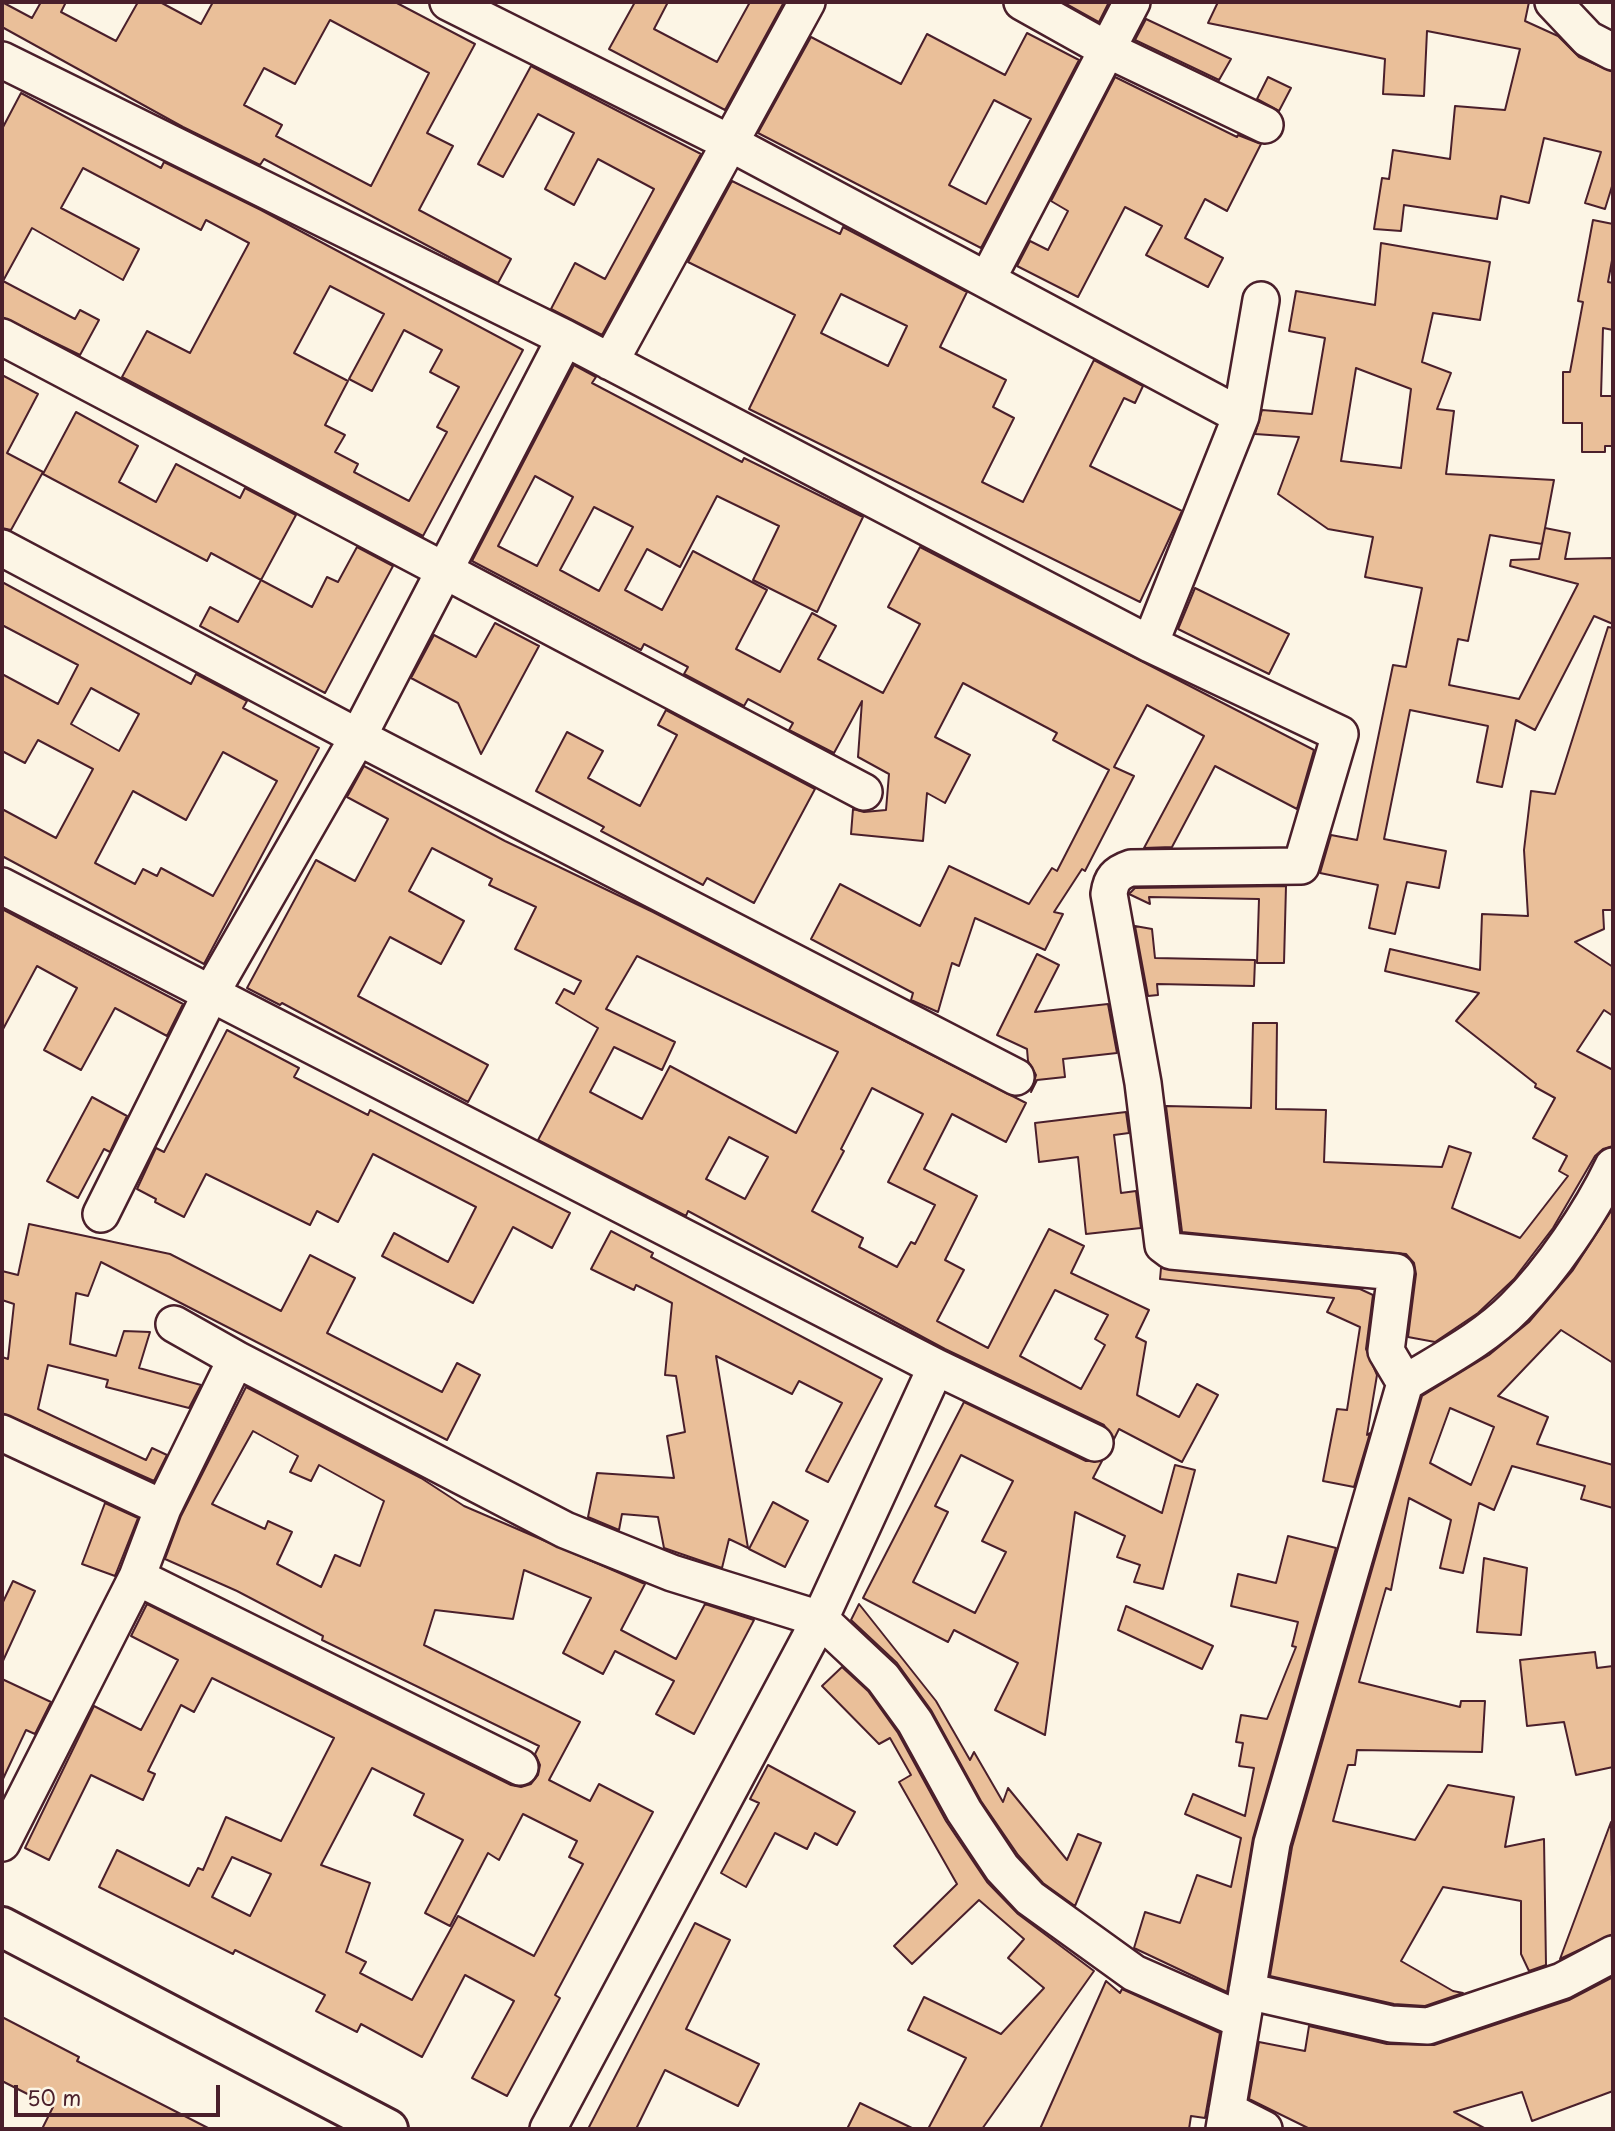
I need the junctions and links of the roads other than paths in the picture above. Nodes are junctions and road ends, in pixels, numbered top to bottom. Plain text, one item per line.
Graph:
1 (448, 2) edge
2 (807, 2) edge
3 (1022, 2) edge
4 (1132, 2) edge
5 (1553, 2) edge
6 (1106, 49) junction
7 (1613, 52) edge
8 (2, 60) edge
9 (1265, 125) dead end
10 (730, 143) junction
11 (987, 281) junction
12 (1261, 300) dead end
13 (2, 338) edge
14 (565, 338) junction
15 (610, 362) junction
16 (1241, 416) junction
17 (2, 548) edge
18 (442, 571) junction
19 (1150, 644) junction
20 (358, 737) junction
21 (864, 792) dead end
22 (2, 886) edge
23 (211, 993) junction
24 (1016, 1077) dead end
25 (1613, 1166) edge
26 (101, 1214) dead end
27 (174, 1324) dead end
28 (236, 1359) junction
29 (936, 1367) junction
30 (1405, 1383) junction
31 (2, 1433) edge
32 (1095, 1443) dead end
33 (163, 1508) junction
34 (137, 1577) junction
35 (820, 1619) junction
36 (520, 1767) dead end
37 (2, 1843) edge
38 (2, 1927) edge
39 (1613, 1954) edge
40 (1244, 2006) junction
41 (1226, 2120) edge
42 (387, 2129) edge
43 (548, 2129) edge
44 (1264, 2129) edge

1 - 10 street
2 - 10 street
3 - 6 street
4 - 6 street
5 - 7 street
6 - 9 street
6 - 11 street
8 - 14 street
10 - 11 street
10 - 15 street
11 - 16 street
12 - 16 street
13 - 18 street
14 - 15 street
14 - 18 street
15 - 19 street
16 - 19 street
17 - 20 street
18 - 20 street
18 - 21 street
19 - 30 street
20 - 23 street
20 - 24 street
22 - 23 street
23 - 26 street
23 - 29 street
25 - 30 street
27 - 28 street
28 - 33 street
28 - 35 street
29 - 32 street
29 - 35 street
30 - 40 street
31 - 33 street
33 - 34 street
34 - 36 street
34 - 37 street
35 - 40 street
35 - 43 street
38 - 42 main road
39 - 40 street
40 - 41 street
41 - 44 street

